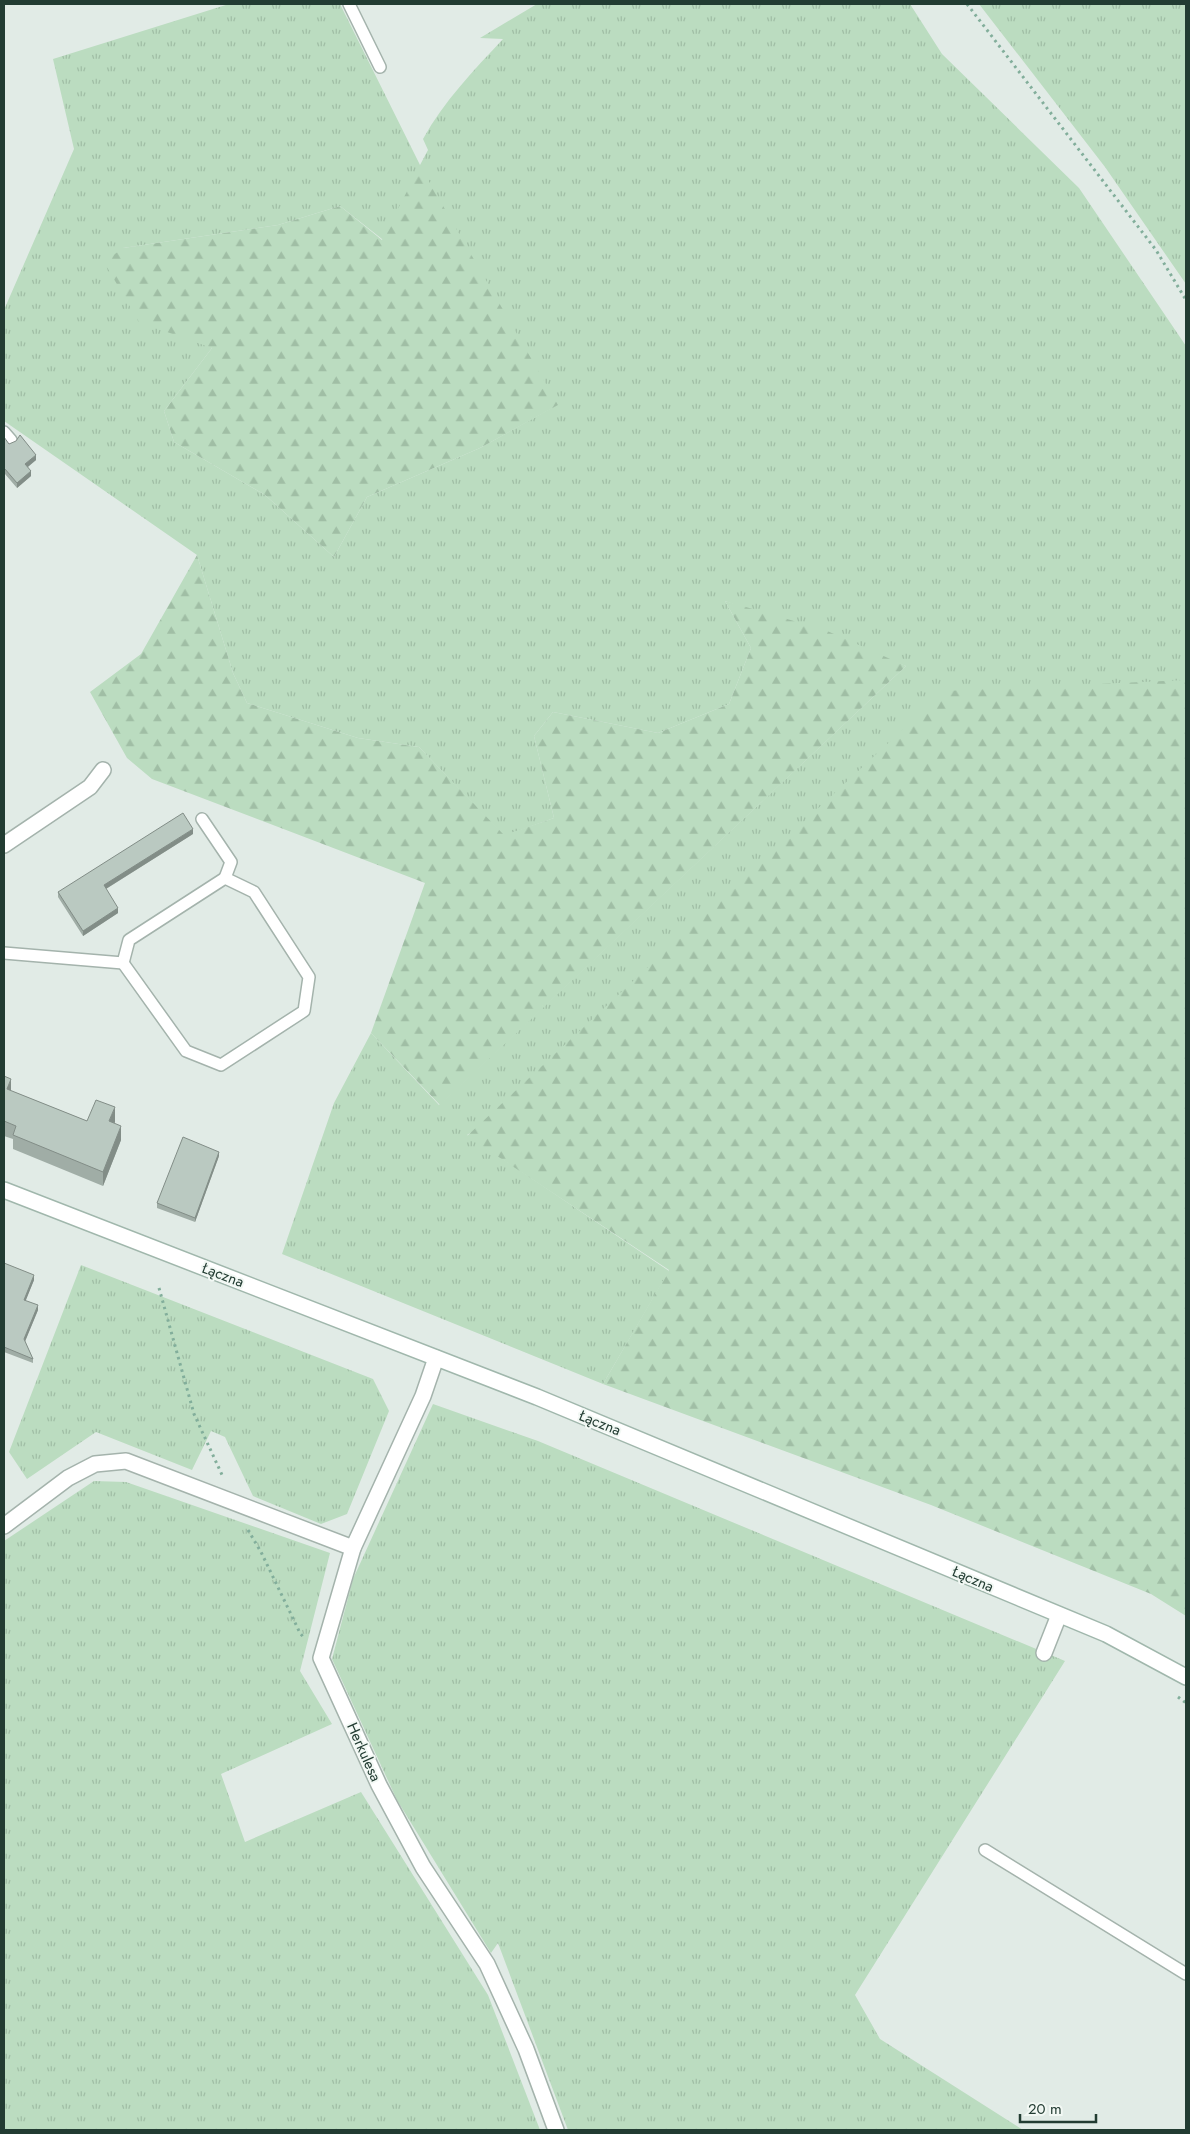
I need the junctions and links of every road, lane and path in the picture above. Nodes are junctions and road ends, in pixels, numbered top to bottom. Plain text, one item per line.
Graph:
1 (349, 4) edge
2 (967, 4) edge
3 (380, 67) dead end
4 (1186, 300) edge
5 (103, 770) dead end
6 (202, 819) dead end
7 (4, 845) edge
8 (226, 878) junction
9 (4, 954) edge
10 (123, 963) junction
11 (4, 1190) edge
12 (436, 1358) junction
13 (4, 1526) edge
14 (353, 1548) junction
15 (1059, 1615) junction
16 (1044, 1653) dead end
17 (1186, 1677) edge
18 (1172, 1694) dead end
19 (1186, 1703) edge
20 (985, 1850) dead end
21 (1186, 1974) edge
22 (556, 2130) edge

1 - 3 lane
2 - 4 path
5 - 7 street
6 - 8 lane
8 - 10 lane
8 - 10 lane
9 - 10 lane
11 - 12 street, Łączna
12 - 14 street, Herkulesa
12 - 15 street, Łączna
13 - 14 street
14 - 22 street, Herkulesa
15 - 16 street
15 - 17 street, Łączna
18 - 19 path
20 - 21 lane

